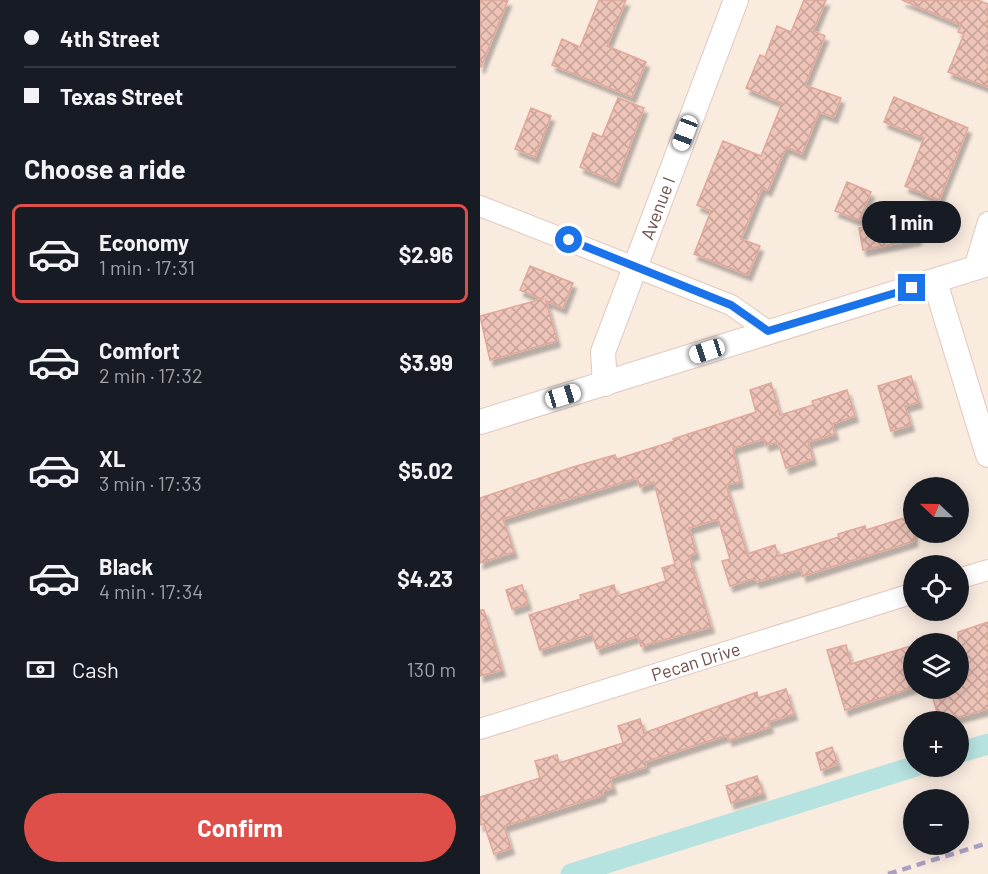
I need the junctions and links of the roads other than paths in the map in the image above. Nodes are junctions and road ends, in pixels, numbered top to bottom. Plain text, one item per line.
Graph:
1 (736, 0) edge
2 (480, 206) edge
3 (988, 222) edge
4 (635, 265) junction
5 (981, 266) edge
6 (935, 282) junction
7 (768, 331) junction
8 (605, 384) junction
9 (480, 422) edge
10 (988, 455) edge
11 (988, 570) edge
12 (969, 576) edge
13 (903, 596) edge
14 (480, 729) edge

1 - 4 street, Avenue I
2 - 4 street
3 - 5 street
4 - 7 street
4 - 8 street, Avenue I
5 - 6 street
6 - 7 street
6 - 10 street
7 - 8 street
8 - 9 street
11 - 12 street
13 - 14 street, Pecan Drive

